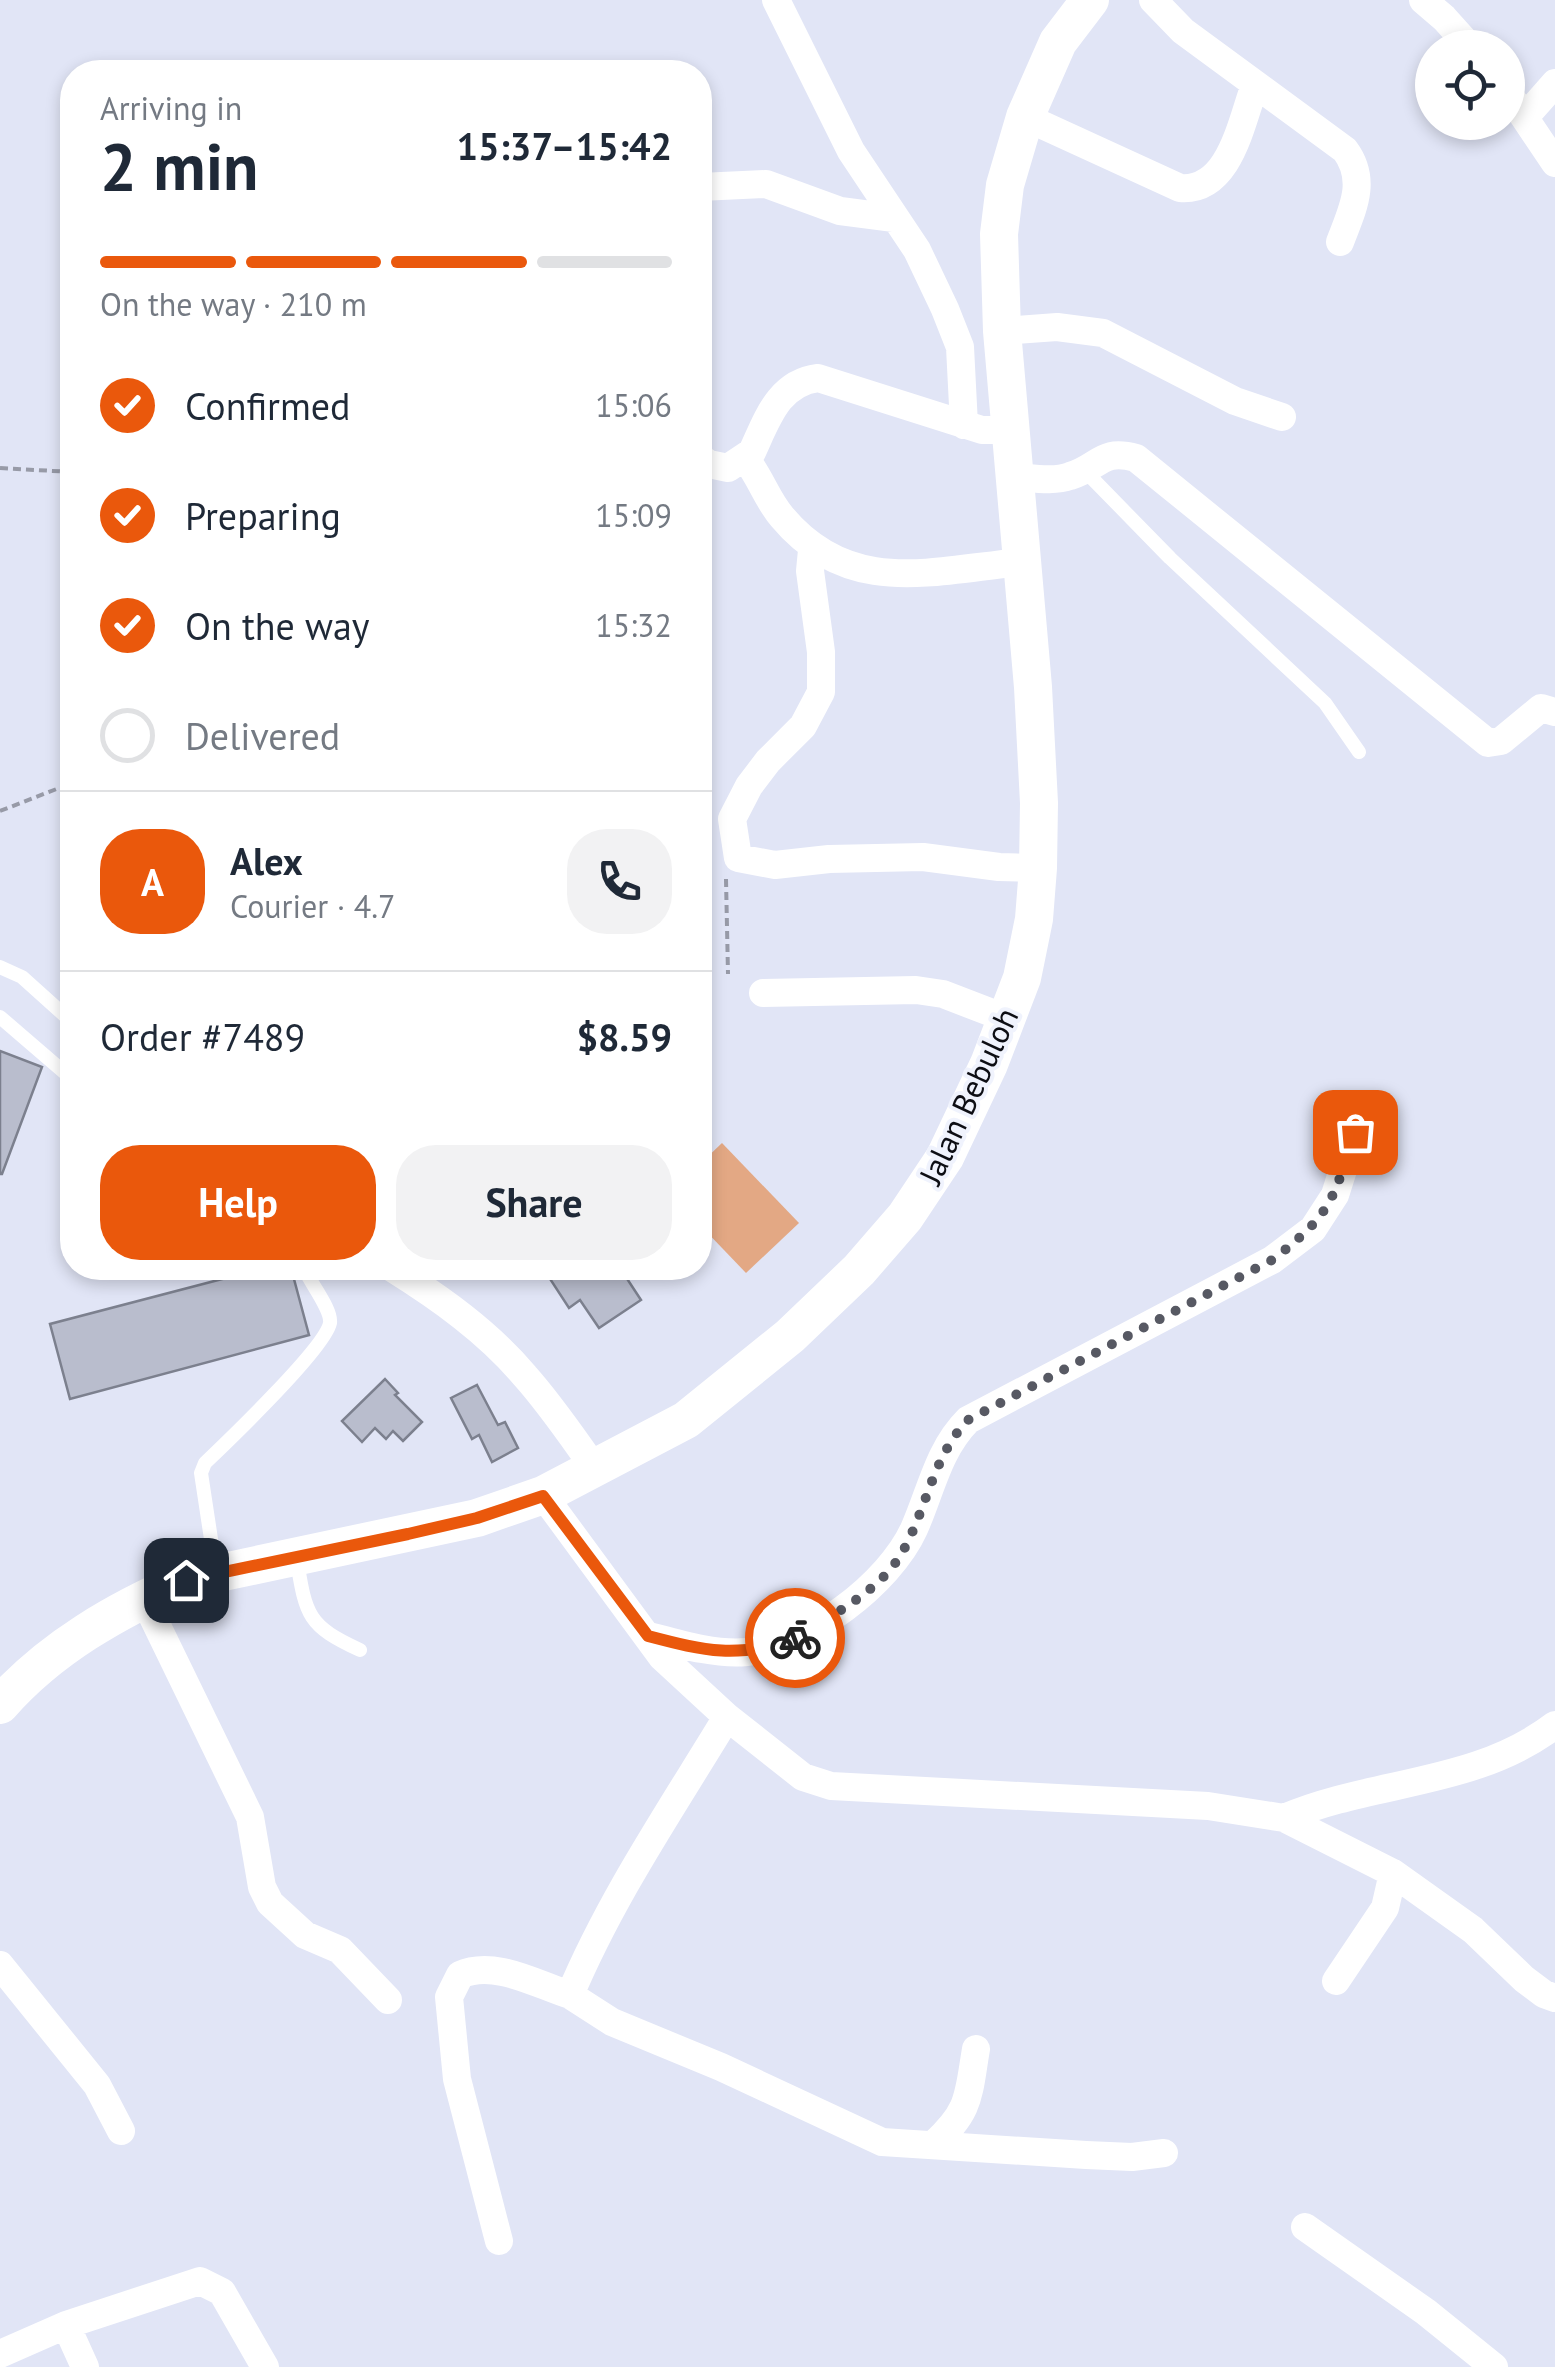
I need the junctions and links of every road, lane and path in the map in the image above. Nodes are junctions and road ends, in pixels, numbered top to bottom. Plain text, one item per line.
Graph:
1 (776, 0) edge
2 (1090, 0) edge
3 (1153, 0) edge
4 (1423, 0) edge
5 (1454, 30) edge
6 (1555, 83) edge
7 (1255, 85) junction
8 (1525, 116) edge
9 (1024, 117) junction
10 (1525, 118) edge
11 (1555, 162) edge
12 (712, 186) edge
13 (894, 218) junction
14 (1340, 242) dead end
15 (1002, 331) junction
16 (1282, 417) dead end
17 (964, 425) junction
18 (1010, 430) junction
19 (745, 458) junction
20 (712, 465) edge
21 (0, 468) edge
22 (1085, 470) junction
23 (60, 471) edge
24 (1014, 477) junction
25 (812, 550) junction
26 (1022, 562) junction
27 (1555, 712) edge
28 (1359, 752) dead end
29 (60, 787) edge
30 (0, 811) edge
31 (738, 858) junction
32 (1038, 868) junction
33 (0, 966) edge
34 (728, 974) dead end
35 (763, 993) dead end
36 (60, 1011) edge
37 (0, 1016) edge
38 (1008, 1019) junction
39 (60, 1068) edge
40 (1355, 1132) dead end
41 (310, 1280) edge
42 (412, 1280) edge
43 (596, 1470) junction
44 (543, 1496) junction
45 (296, 1556) junction
46 (216, 1572) junction
47 (144, 1599) junction
48 (648, 1636) junction
49 (360, 1650) dead end
50 (0, 1704) edge
51 (727, 1717) junction
52 (1555, 1726) edge
53 (1284, 1818) junction
54 (1393, 1874) junction
55 (0, 1965) edge
56 (1336, 1982) dead end
57 (570, 1995) junction
58 (1555, 1998) edge
59 (388, 2000) dead end
60 (976, 2049) dead end
61 (121, 2130) dead end
62 (934, 2144) junction
63 (1164, 2153) dead end
64 (1305, 2227) dead end
65 (498, 2241) dead end
66 (66, 2325) junction
67 (0, 2354) edge
68 (85, 2367) edge
69 (265, 2367) edge
70 (1494, 2367) edge

1 - 13 street
2 - 9 main road, Jalan Bebuloh
3 - 7 street
4 - 5 street
6 - 8 street
7 - 9 street
7 - 14 street
9 - 15 main road, Jalan Bebuloh
10 - 11 street
12 - 13 street
13 - 17 street
15 - 16 street
15 - 18 main road, Jalan Bebuloh
17 - 18 street
17 - 19 street
18 - 24 main road, Jalan Bebuloh
19 - 20 street
19 - 25 street
21 - 23 path
22 - 24 street
22 - 27 street
22 - 28 lane
24 - 26 main road, Jalan Bebuloh
25 - 26 street
25 - 31 street
26 - 32 main road, Jalan Bebuloh
29 - 30 path
31 - 32 street
31 - 34 path
32 - 38 main road, Jalan Bebuloh
33 - 36 lane
35 - 38 street
37 - 39 lane
38 - 43 main road, Jalan Bebuloh
40 - 48 street
41 - 46 lane
42 - 43 street
43 - 44 main road, Jalan Bebuloh
44 - 45 main road, Jalan Bebuloh
44 - 48 street
45 - 46 main road, Jalan Bebuloh
45 - 49 lane
46 - 47 main road, Jalan Bebuloh
47 - 50 main road, Jalan Bebuloh
47 - 59 street
48 - 51 street
51 - 53 street
51 - 57 street
52 - 53 street
53 - 54 street
54 - 56 street
54 - 58 street
55 - 61 street
57 - 62 street
57 - 65 street
60 - 62 street
62 - 63 street
64 - 70 street
66 - 67 street
66 - 68 street
66 - 69 street

